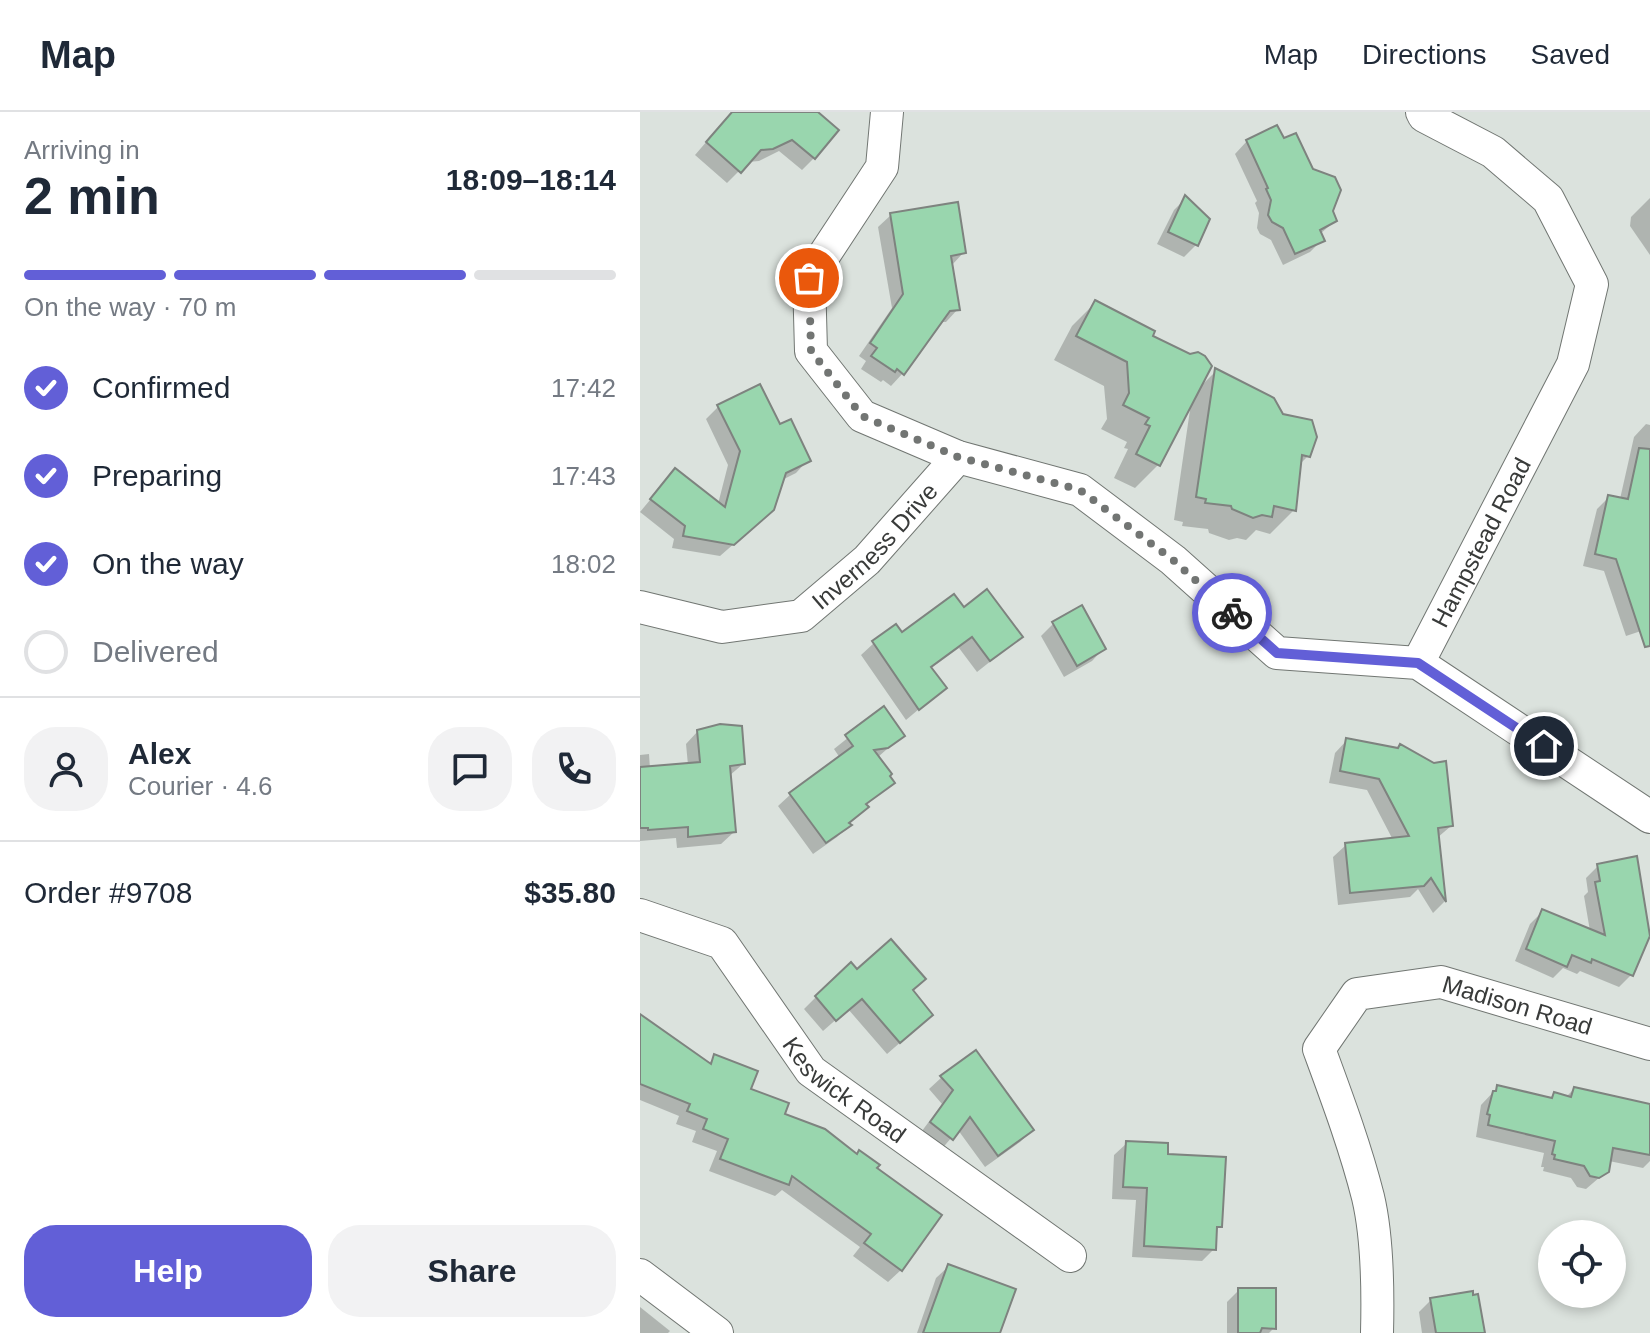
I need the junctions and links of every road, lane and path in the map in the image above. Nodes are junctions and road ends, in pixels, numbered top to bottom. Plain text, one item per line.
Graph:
1 (887, 112) edge
2 (1422, 112) edge
3 (958, 457) junction
4 (640, 607) edge
5 (1418, 663) junction
6 (1650, 817) edge
7 (640, 915) edge
8 (1650, 1044) edge
9 (1070, 1256) dead end
10 (640, 1275) edge
11 (717, 1333) edge
12 (1377, 1333) edge

1 - 3 street
2 - 5 street, Hampstead Road
3 - 4 street, Inverness Drive
3 - 5 street
5 - 6 street
7 - 9 street, Keswick Road
8 - 12 street, Madison Road
10 - 11 street

